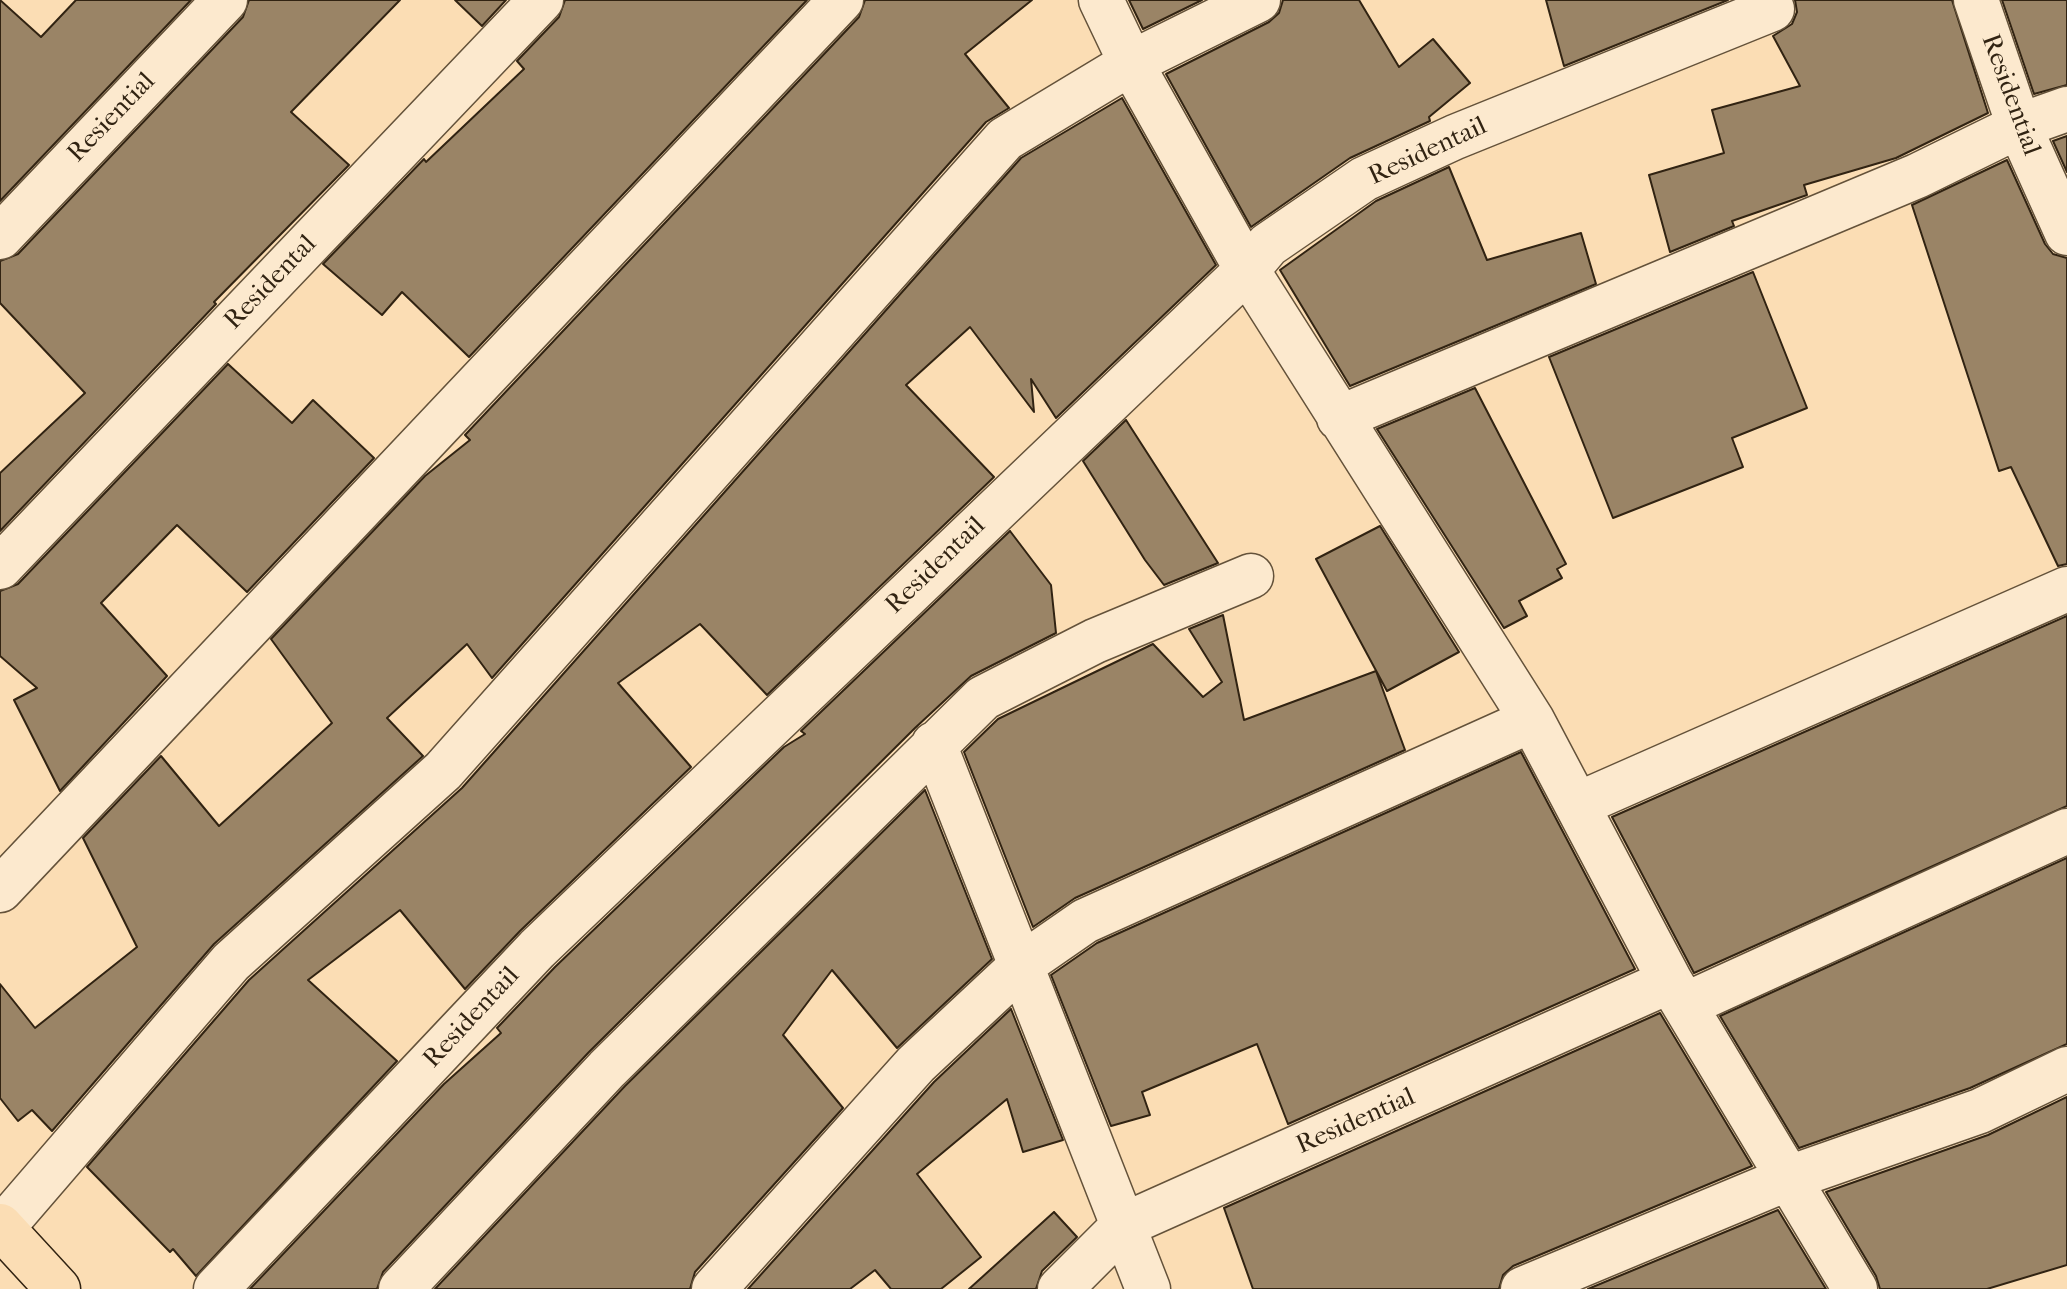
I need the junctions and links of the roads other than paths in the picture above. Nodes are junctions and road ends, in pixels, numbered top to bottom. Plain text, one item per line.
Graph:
1 (225, 0) edge
2 (541, 0) edge
3 (841, 0) edge
4 (1101, 0) edge
5 (1258, 0) edge
6 (1976, 0) edge
7 (1772, 9) dead end
8 (1131, 63) junction
9 (2067, 109) edge
10 (2019, 126) junction
11 (2067, 233) edge
12 (0, 237) edge
13 (1247, 270) junction
14 (1339, 418) junction
15 (0, 567) edge
16 (1251, 576) dead end
17 (2067, 589) edge
18 (1532, 720) junction
19 (934, 744) junction
20 (1579, 804) junction
21 (2067, 831) edge
22 (0, 890) edge
23 (1023, 964) junction
24 (1678, 993) junction
25 (2067, 1069) edge
26 (1789, 1178) junction
27 (1124, 1225) junction
28 (1, 1227) edge
29 (58, 1289) edge
30 (216, 1289) edge
31 (401, 1289) edge
32 (714, 1289) edge
33 (1060, 1289) edge
34 (1148, 1289) edge
35 (1523, 1289) edge
36 (1855, 1289) edge

1 - 12 street, Resiential
2 - 15 street, Residental
3 - 22 street
4 - 8 street
5 - 8 street
6 - 10 street, Residential
7 - 13 street, Residentail
8 - 13 street
8 - 28 street
9 - 10 street
10 - 11 street, Residential
10 - 14 street
13 - 14 street
13 - 30 street, Residentail
14 - 18 street
16 - 19 street
17 - 20 street
18 - 20 street
18 - 23 street
19 - 23 street
19 - 31 street
20 - 24 street
21 - 24 street, Residential
23 - 27 street
23 - 32 street
24 - 26 street
24 - 27 street, Residential
25 - 26 street
26 - 35 street
26 - 36 street
27 - 33 street, Residential
27 - 34 street
28 - 29 highway

